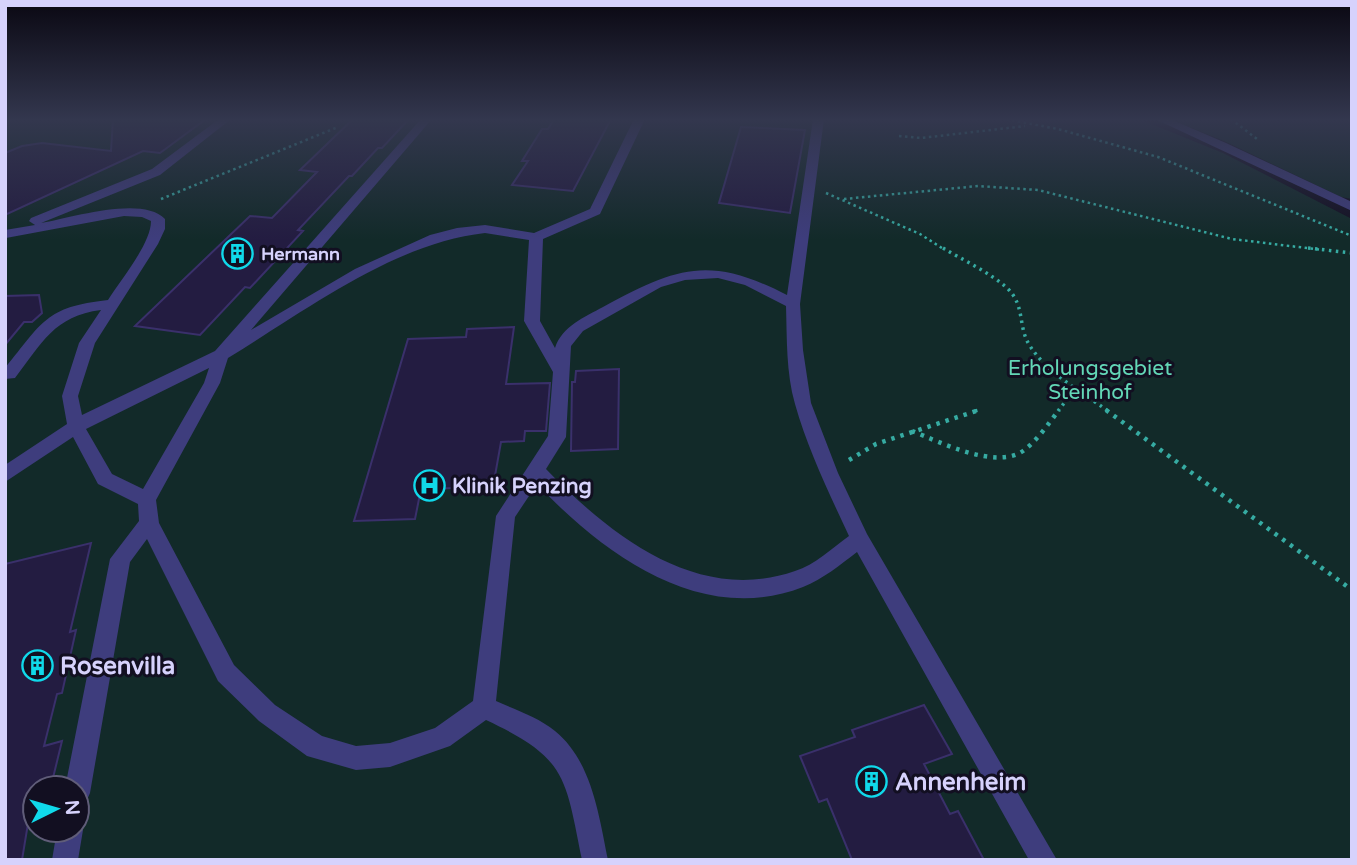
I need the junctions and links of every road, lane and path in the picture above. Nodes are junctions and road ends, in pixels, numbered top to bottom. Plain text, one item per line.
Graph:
1 (173, 159) edge
2 (260, 159) edge
3 (392, 159) edge
4 (620, 159) edge
5 (813, 159) edge
6 (1164, 159) edge
7 (1252, 159) edge
8 (809, 186) junction
9 (844, 199) junction
10 (1352, 207) edge
11 (132, 212) junction
12 (6, 234) edge
13 (1352, 236) edge
14 (536, 237) junction
15 (1352, 253) edge
16 (110, 304) junction
17 (793, 304) junction
18 (221, 355) junction
19 (561, 373) junction
20 (9, 374) dead end
21 (1075, 389) junction
22 (979, 410) dead end
23 (76, 426) junction
24 (912, 431) junction
25 (849, 460) dead end
26 (536, 470) junction
27 (5, 475) edge
28 (147, 500) junction
29 (149, 523) junction
30 (860, 539) junction
31 (1352, 590) edge
32 (484, 706) junction
33 (80, 774) edge
34 (595, 860) edge
35 (1044, 860) edge

1 - 12 street
2 - 11 path
3 - 18 street
4 - 14 street
5 - 8 street
6 - 13 path
7 - 10 street
8 - 9 path
8 - 17 street
9 - 15 path
9 - 21 path
11 - 12 street
11 - 16 street
14 - 18 street
14 - 19 street
16 - 20 street
16 - 23 street
17 - 19 street
17 - 30 street
18 - 23 street
18 - 28 street
19 - 26 street
21 - 24 path
21 - 31 path
22 - 24 path
23 - 27 street
23 - 28 street
24 - 25 path
26 - 30 street
26 - 32 street
28 - 29 street
29 - 32 street
29 - 33 street
30 - 35 street
32 - 34 street

